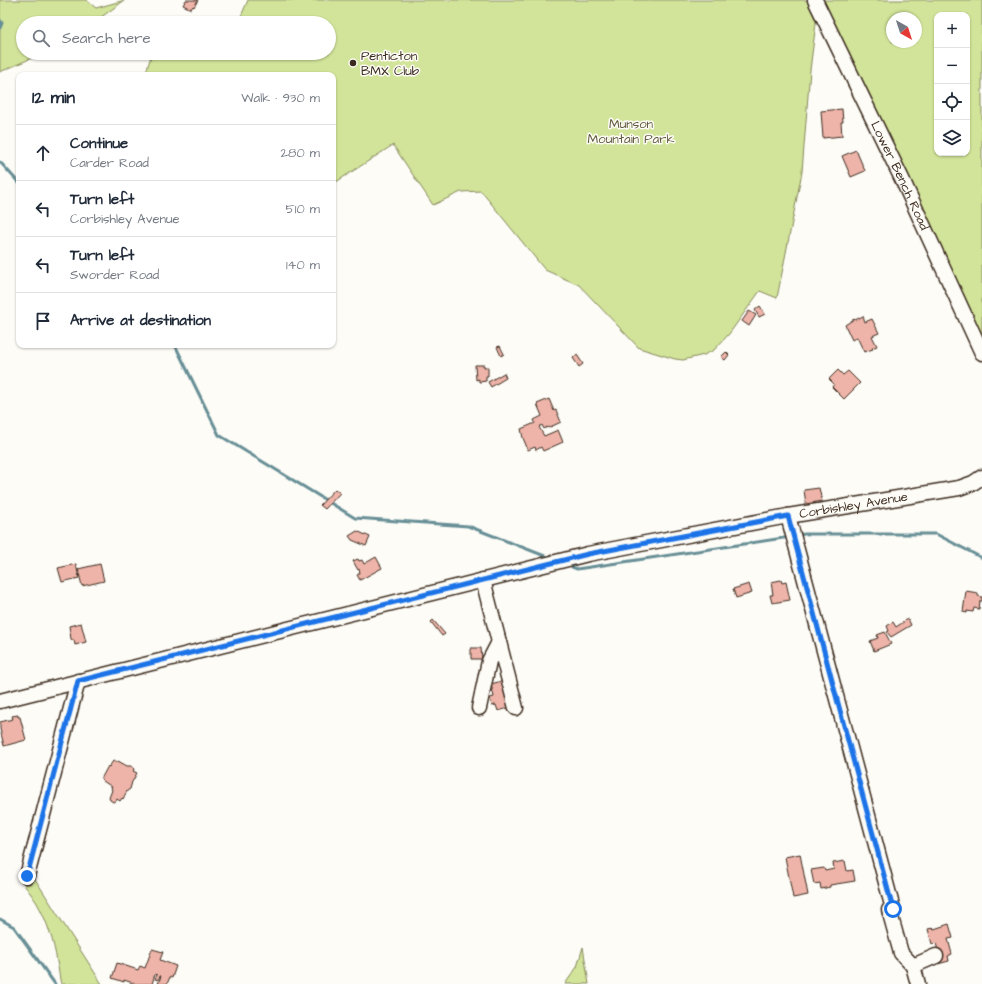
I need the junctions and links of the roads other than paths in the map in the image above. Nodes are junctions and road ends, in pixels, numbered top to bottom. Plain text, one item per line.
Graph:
1 (815, 0) edge
2 (982, 353) edge
3 (982, 477) edge
4 (788, 516) junction
5 (483, 580) junction
6 (499, 642) junction
7 (78, 681) junction
8 (1, 697) edge
9 (479, 708) dead end
10 (516, 708) dead end
11 (27, 876) dead end
12 (936, 956) dead end
13 (913, 966) junction
14 (918, 984) edge

1 - 2 street, Lower Bench Road
3 - 4 street, Corbishley Avenue
4 - 5 street, Corbishley Avenue
4 - 13 street
5 - 6 street
5 - 7 street, Corbishley Avenue
6 - 9 street
6 - 10 street
7 - 8 street, Corbishley Avenue
7 - 11 street
12 - 13 street
13 - 14 street

